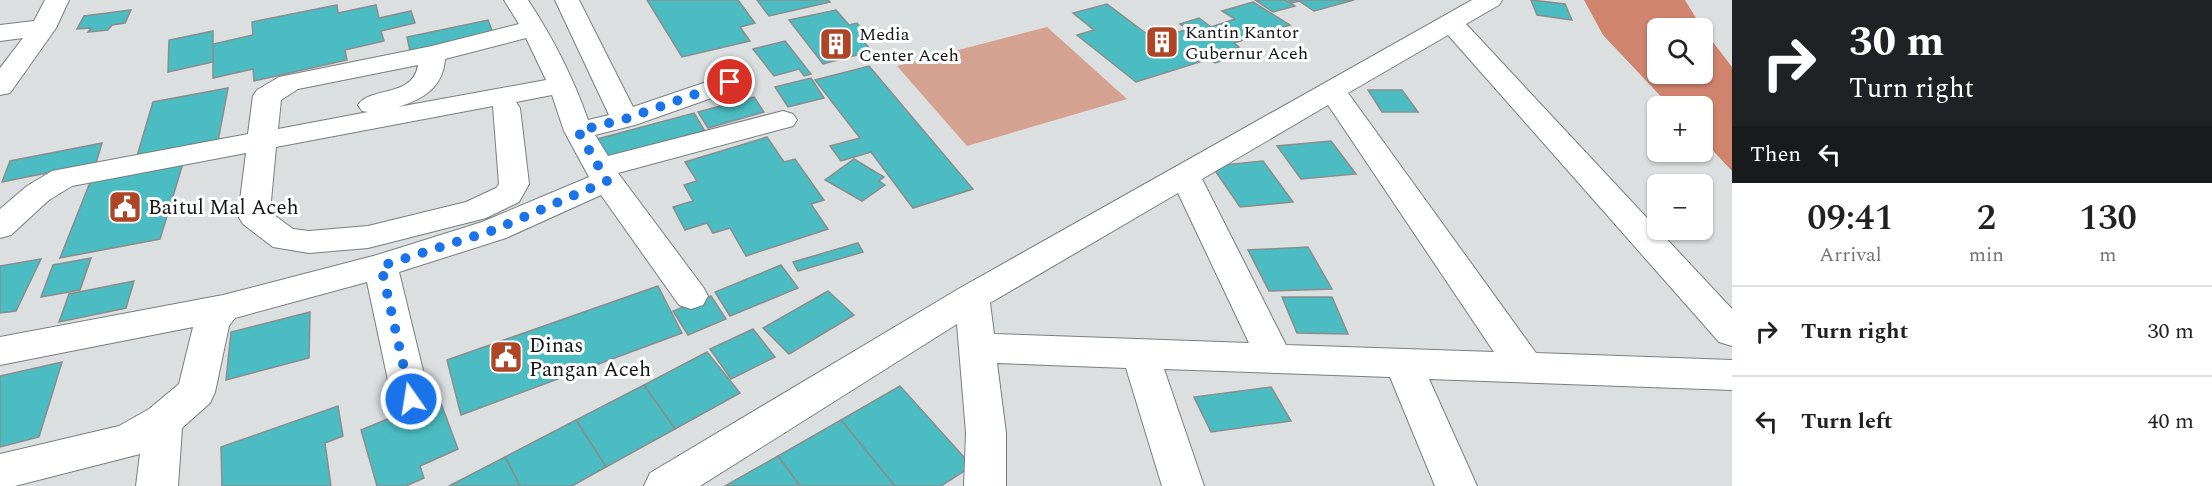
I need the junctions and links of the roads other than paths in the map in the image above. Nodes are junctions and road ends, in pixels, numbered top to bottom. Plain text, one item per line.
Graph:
1 (57, 0) edge
2 (567, 0) edge
3 (1491, 0) edge
4 (525, 14) edge
5 (1451, 22) junction
6 (43, 28) junction
7 (0, 33) edge
8 (730, 82) dead end
9 (0, 87) edge
10 (1332, 90) junction
11 (565, 91) junction
12 (506, 108) junction
13 (625, 119) junction
14 (783, 120) dead end
15 (578, 131) junction
16 (263, 140) junction
17 (604, 174) junction
18 (1185, 175) junction
19 (0, 227) edge
20 (381, 266) junction
21 (691, 296) dead end
22 (972, 297) junction
23 (223, 308) junction
24 (1732, 332) edge
25 (977, 348) junction
26 (0, 351) edge
27 (1140, 354) junction
28 (1274, 358) junction
29 (1403, 363) junction
30 (1525, 367) junction
31 (1732, 375) edge
32 (411, 399) dead end
33 (163, 421) junction
34 (0, 472) edge
35 (157, 486) edge
36 (665, 486) edge
37 (985, 486) edge
38 (1183, 486) edge
39 (1456, 486) edge

1 - 6 street
2 - 13 street
3 - 5 street
4 - 11 street
4 - 16 street
5 - 10 street
5 - 24 street
6 - 7 street
6 - 9 street
8 - 13 street
10 - 18 street
10 - 30 street
11 - 12 street
11 - 15 street
11 - 16 street
12 - 16 street
12 - 16 street
13 - 15 street
14 - 17 street
15 - 17 street
16 - 19 street
17 - 20 street
17 - 21 street
18 - 22 street
18 - 28 street
20 - 23 street
20 - 32 street
22 - 25 street
22 - 36 street
23 - 26 street
23 - 33 street
25 - 27 street
25 - 37 street
27 - 28 street
27 - 38 street
28 - 29 street
29 - 30 street
29 - 39 street
30 - 31 street
33 - 34 street
33 - 35 street

